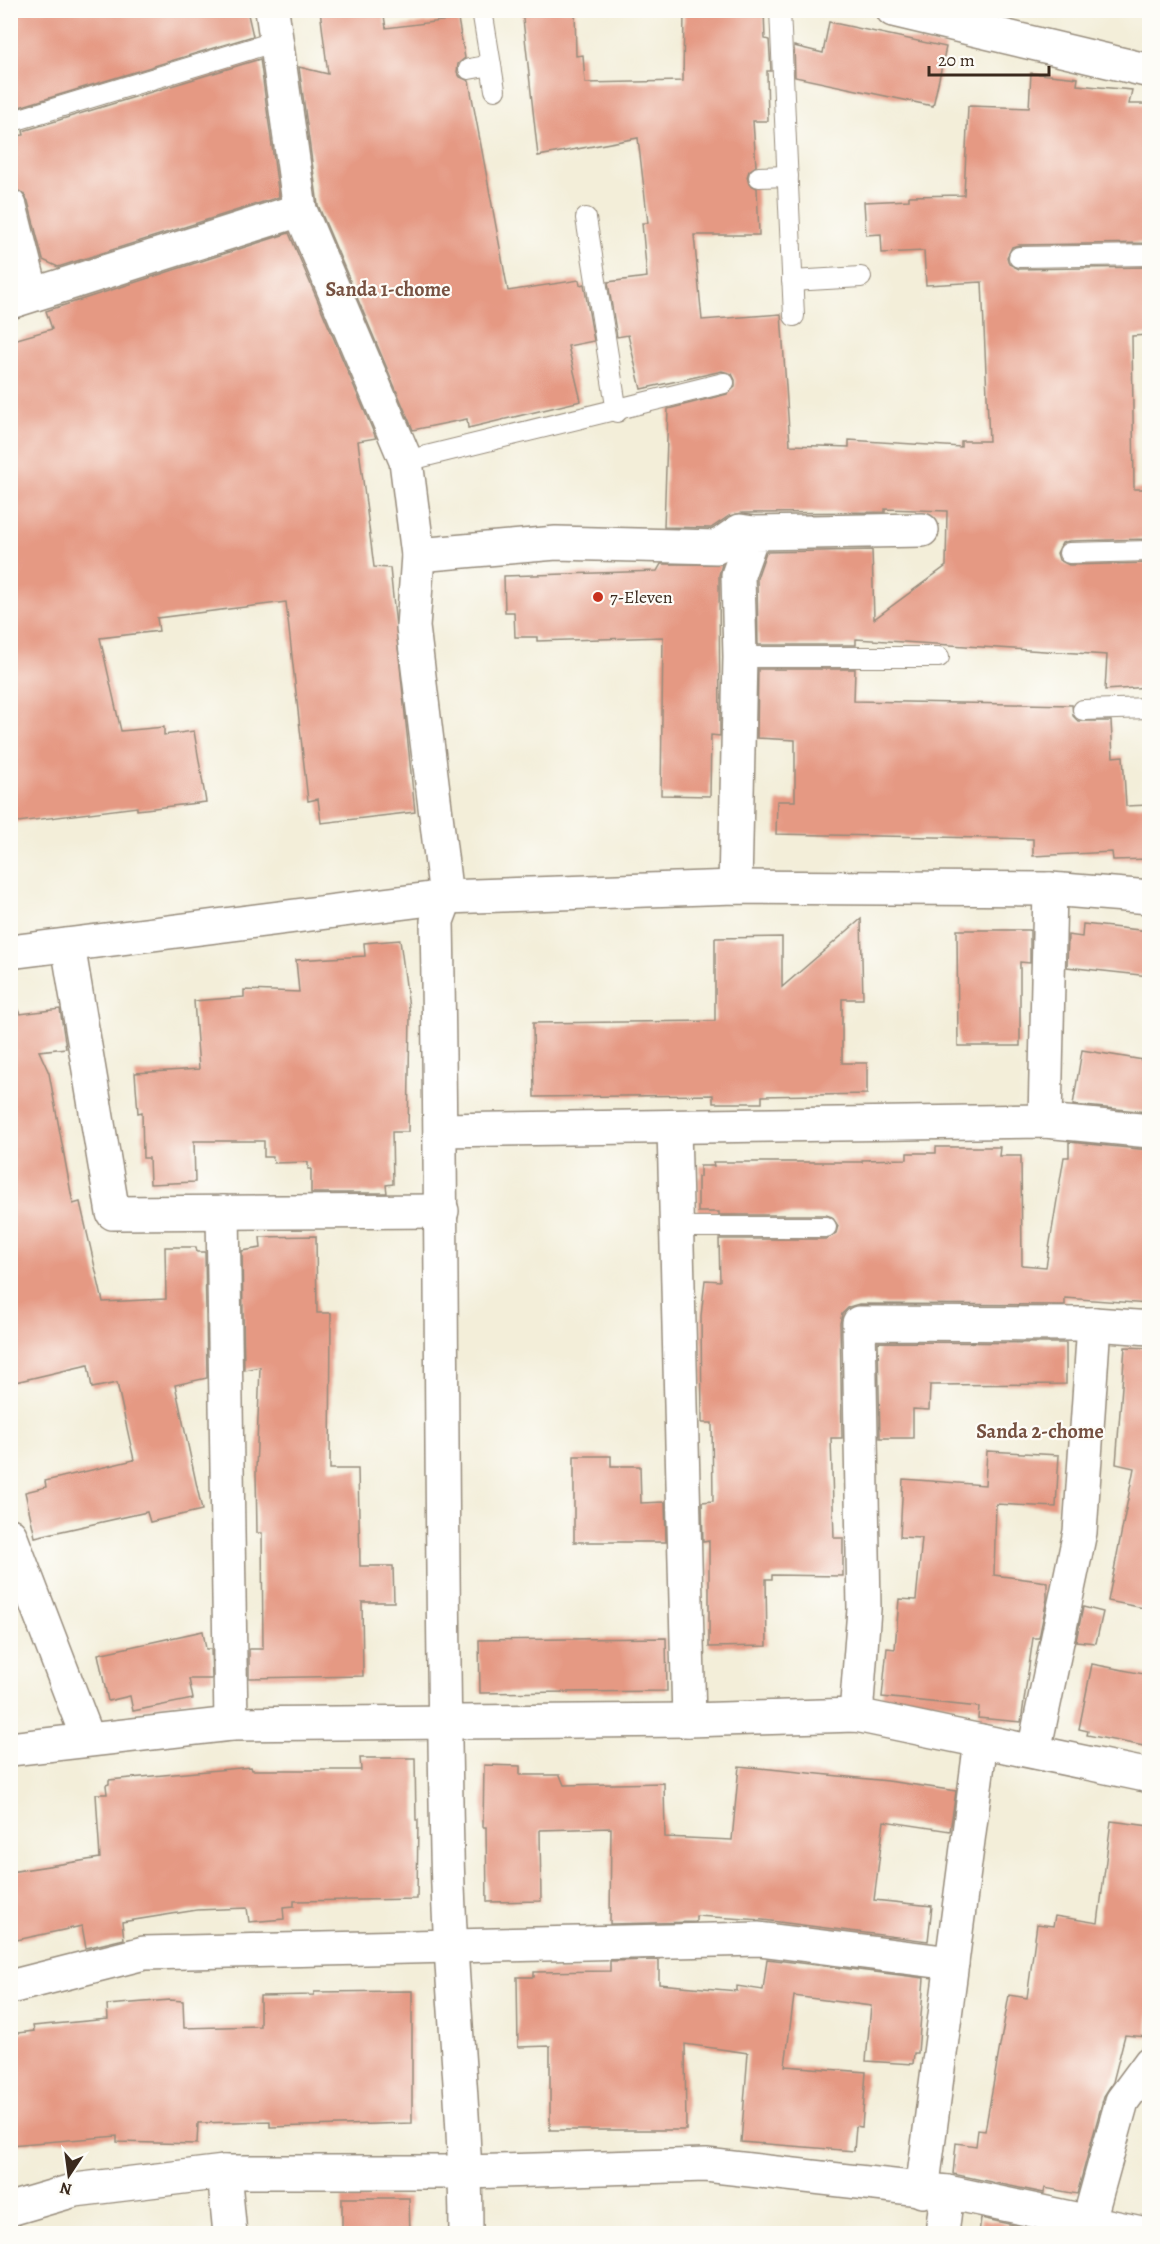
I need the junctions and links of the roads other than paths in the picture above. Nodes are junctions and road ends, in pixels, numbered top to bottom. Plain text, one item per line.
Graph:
1 (482, 10) edge
2 (780, 10) edge
3 (893, 10) edge
4 (274, 26) edge
5 (491, 65) junction
6 (469, 69) dead end
7 (1149, 71) edge
8 (495, 90) dead end
9 (10, 122) edge
10 (788, 176) junction
11 (759, 177) dead end
12 (10, 206) edge
13 (300, 210) junction
14 (586, 218) dead end
15 (1149, 255) edge
16 (1019, 257) dead end
17 (861, 276) dead end
18 (792, 281) junction
19 (21, 298) edge
20 (794, 316) dead end
21 (724, 383) dead end
22 (617, 412) junction
23 (406, 461) junction
24 (922, 530) dead end
25 (753, 533) junction
26 (1149, 551) edge
27 (1069, 553) dead end
28 (418, 555) junction
29 (740, 657) junction
30 (939, 657) dead end
31 (1149, 708) edge
32 (1083, 710) dead end
33 (735, 887) junction
34 (1050, 890) junction
35 (446, 897) junction
36 (1149, 897) edge
37 (68, 945) junction
38 (10, 952) edge
39 (1045, 1121) junction
40 (674, 1128) junction
41 (441, 1130) junction
42 (1149, 1131) edge
43 (442, 1211) junction
44 (223, 1212) junction
45 (677, 1227) junction
46 (826, 1227) dead end
47 (1094, 1324) junction
48 (1149, 1328) edge
49 (10, 1535) edge
50 (856, 1715) junction
51 (689, 1720) junction
52 (444, 1722) junction
53 (231, 1724) junction
54 (88, 1739) junction
55 (981, 1742) junction
56 (10, 1749) edge
57 (1034, 1751) junction
58 (1149, 1776) edge
59 (449, 1946) junction
60 (952, 1963) junction
61 (10, 1987) edge
62 (1149, 2063) edge
63 (224, 2172) junction
64 (466, 2172) junction
65 (935, 2191) junction
66 (10, 2209) edge
67 (1089, 2220) junction
68 (230, 2234) edge
69 (466, 2234) edge
70 (942, 2234) edge
71 (1146, 2234) edge

1 - 5 lane
2 - 10 lane
3 - 7 street
4 - 9 lane
4 - 13 street
5 - 6 lane
5 - 8 lane
10 - 11 lane
10 - 18 lane
12 - 19 street
13 - 19 street
13 - 23 street
14 - 22 lane
15 - 16 lane
17 - 18 lane
18 - 20 lane
21 - 22 lane
22 - 23 lane
23 - 28 street
24 - 25 street
25 - 28 street
25 - 29 street
26 - 27 lane
28 - 35 street
29 - 30 lane
29 - 33 street
31 - 32 lane
33 - 34 street
33 - 35 street
34 - 36 street
34 - 39 street
35 - 37 street
35 - 41 street
37 - 38 street
37 - 44 street
39 - 40 street
39 - 42 street
40 - 41 street
40 - 45 street
41 - 43 street
43 - 44 street
43 - 52 street
44 - 53 street
45 - 46 lane
45 - 51 street
47 - 48 street
47 - 50 street
47 - 57 street
49 - 54 street
50 - 51 street
50 - 55 street
51 - 52 street
52 - 53 street
52 - 59 street
53 - 54 street
54 - 56 street
55 - 57 street
55 - 60 street
57 - 58 street
59 - 60 street
59 - 61 street
59 - 64 street
60 - 65 street
62 - 67 street
63 - 64 street
63 - 66 street
63 - 68 street
64 - 65 street
64 - 69 street
65 - 67 street
65 - 70 street
67 - 71 street

